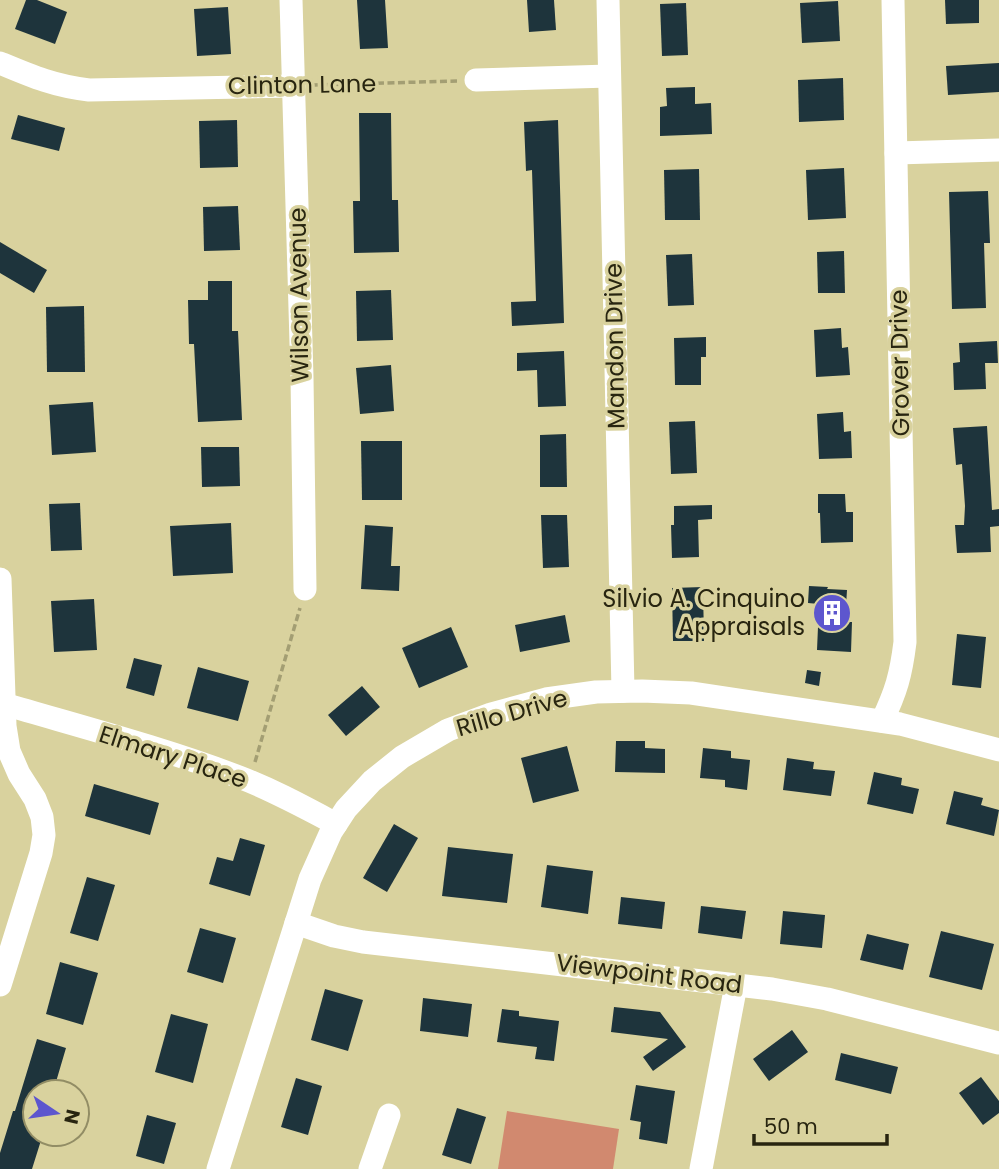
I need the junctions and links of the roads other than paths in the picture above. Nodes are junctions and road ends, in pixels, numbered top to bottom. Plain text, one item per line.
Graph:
1 (292, 0) edge
2 (608, 0) edge
3 (893, 0) edge
4 (0, 63) edge
5 (609, 76) junction
6 (476, 80) road end
7 (294, 86) junction
8 (999, 150) edge
9 (896, 153) junction
10 (0, 579) edge
11 (305, 589) road end
12 (623, 691) junction
13 (4, 704) junction
14 (882, 721) junction
15 (999, 750) edge
16 (336, 824) junction
17 (296, 923) junction
18 (0, 985) edge
19 (736, 985) junction
20 (999, 1043) edge
21 (389, 1115) dead end
22 (218, 1169) edge
23 (370, 1169) edge
24 (701, 1169) edge

1 - 7 street, Wilson Avenue
2 - 5 street, Mandon Drive
3 - 9 street, Grover Drive
4 - 7 street, Clinton Lane
5 - 6 street
5 - 12 street, Mandon Drive
7 - 11 street, Wilson Avenue
8 - 9 street
9 - 14 street, Grover Drive
10 - 13 street
12 - 14 street, Rillo Drive
12 - 16 street, Rillo Drive
13 - 16 street, Elmary Place
13 - 18 street
14 - 15 street, Rillo Drive
16 - 17 street, Rillo Drive
17 - 19 street, Viewpoint Road
17 - 22 street, Rillo Drive
19 - 20 street, Viewpoint Road
19 - 24 street
21 - 23 street

